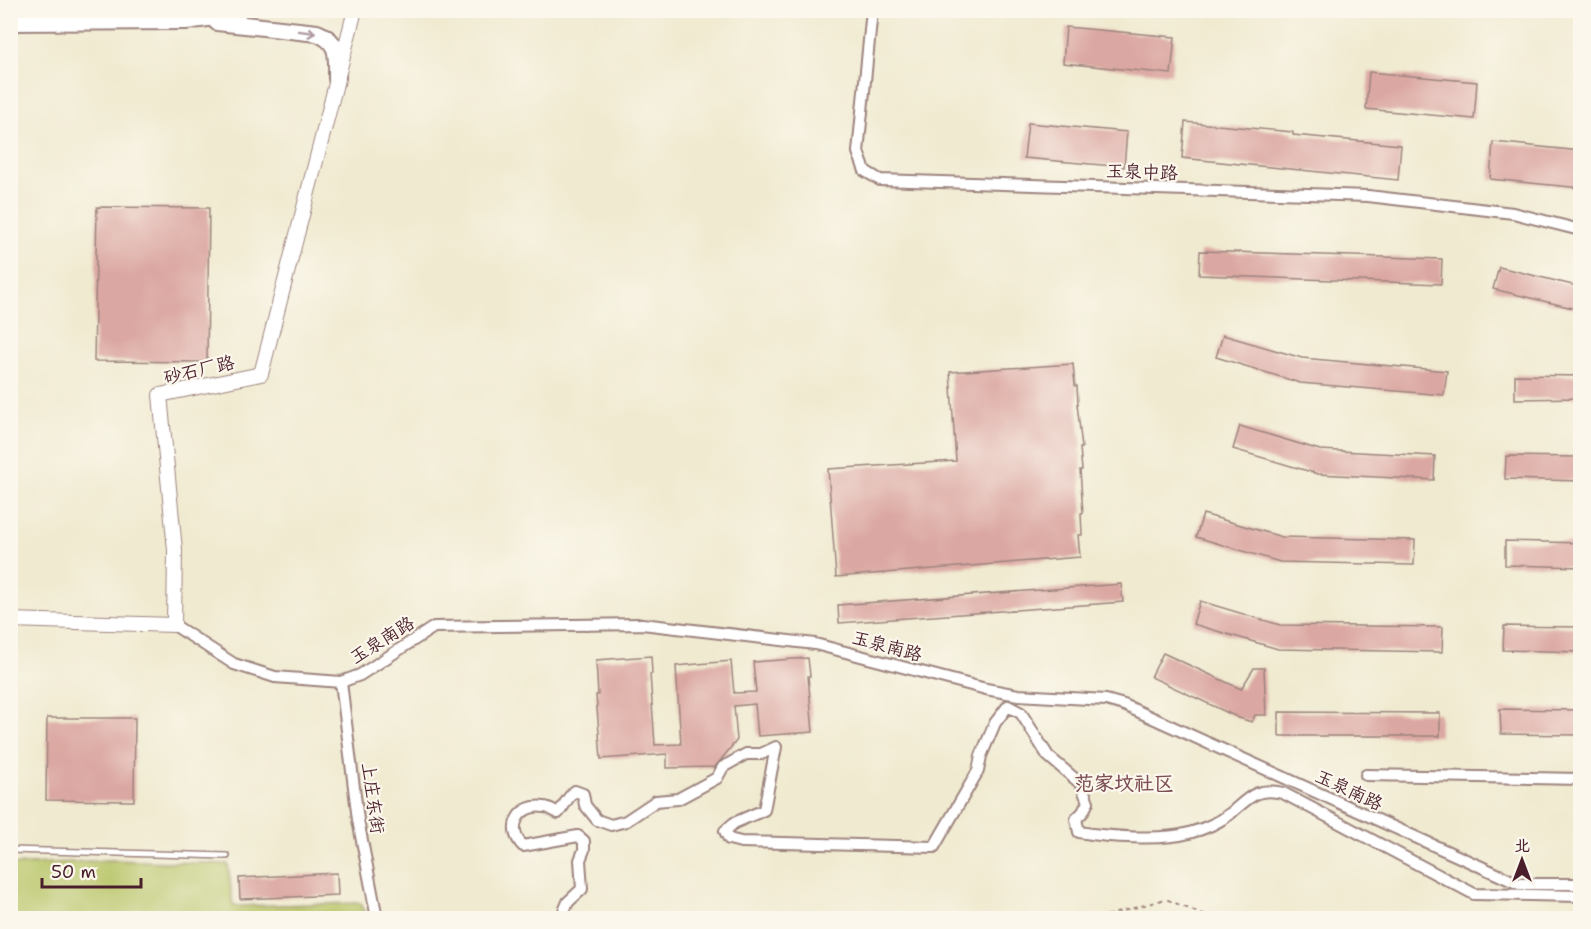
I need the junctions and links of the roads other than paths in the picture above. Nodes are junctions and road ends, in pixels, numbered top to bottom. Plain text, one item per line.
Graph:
1 (240, 10) edge
2 (355, 10) edge
3 (872, 10) edge
4 (186, 21) junction
5 (10, 22) edge
6 (337, 79) junction
7 (1581, 230) edge
8 (10, 620) edge
9 (174, 625) junction
10 (341, 682) junction
11 (1366, 775) dead end
12 (1581, 779) edge
13 (10, 850) edge
14 (227, 856) dead end
15 (1581, 884) edge
16 (1581, 896) edge
17 (377, 918) edge
18 (566, 918) edge

1 - 4 main road
2 - 6 street, 砂石厂路
3 - 7 street, 玉泉中路
4 - 5 main road
4 -> 6 main road
6 - 9 street, 砂石厂路
8 - 9 street
9 - 10 street, 玉泉南路
10 - 15 street, 玉泉南路
10 - 17 street, 上庄东街
11 - 12 street
13 - 14 lane
16 - 18 street

